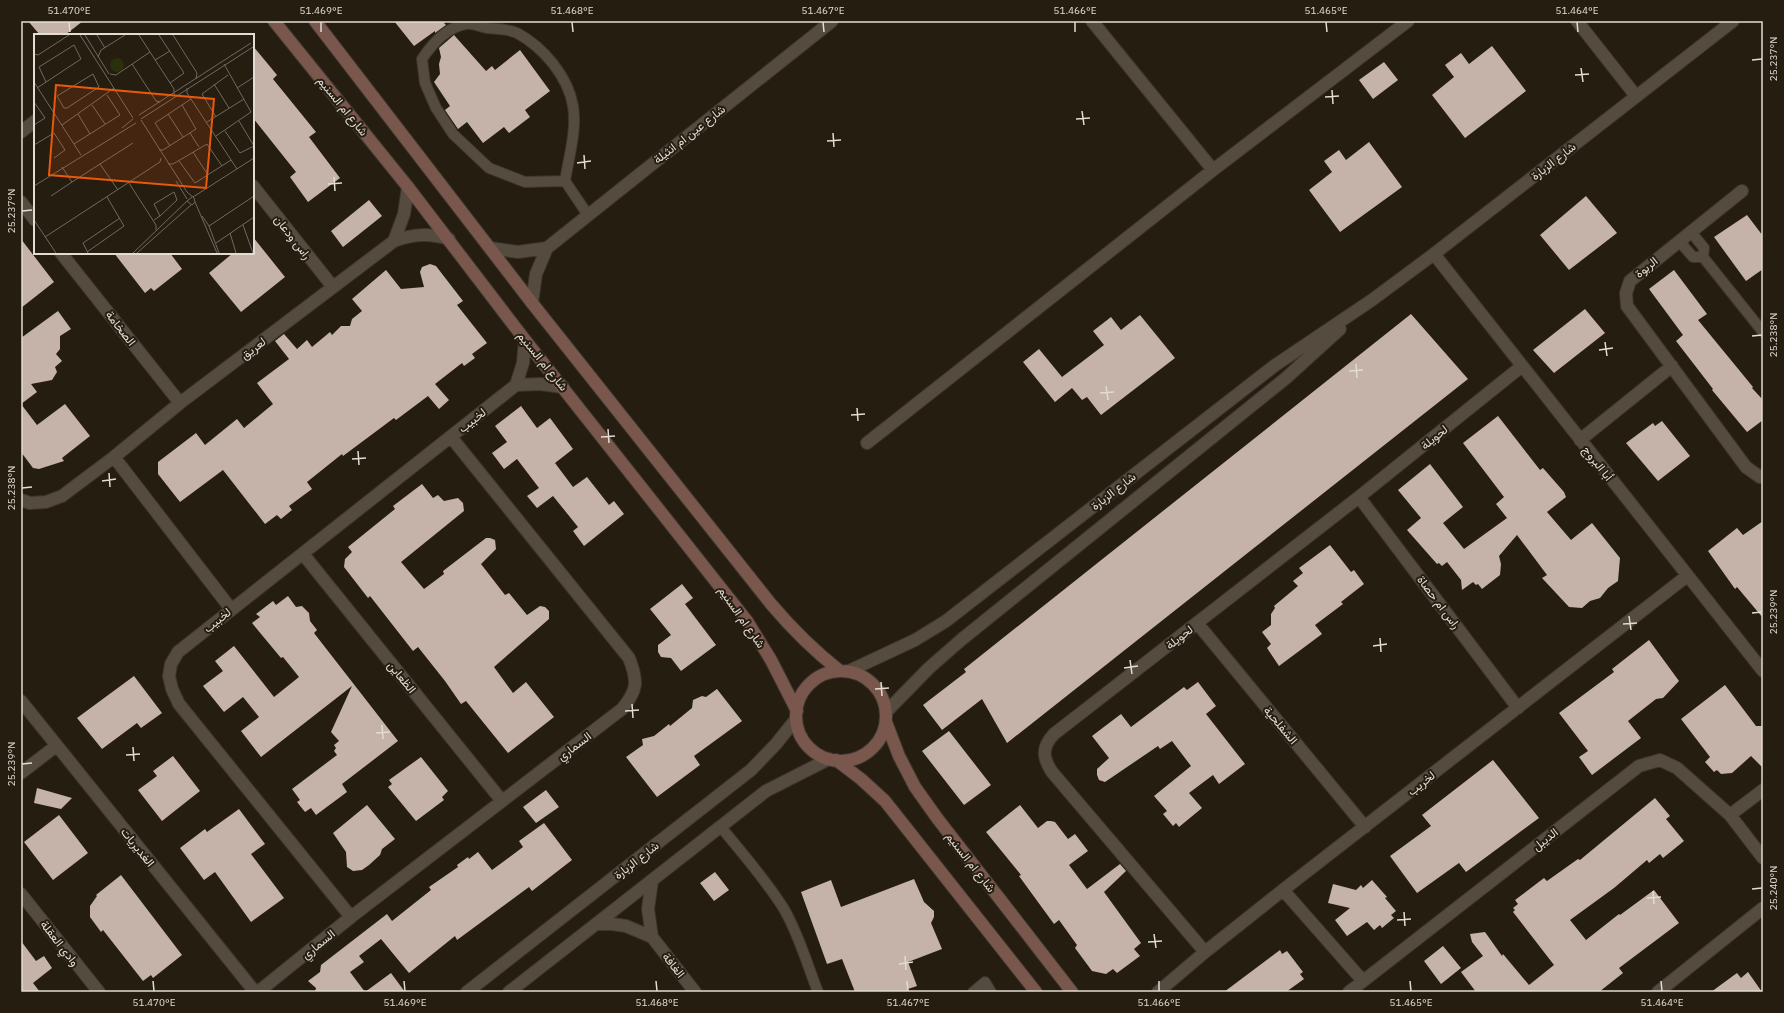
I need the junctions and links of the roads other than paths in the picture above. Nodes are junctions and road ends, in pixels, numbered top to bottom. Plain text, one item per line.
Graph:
1 (274, 21) edge
2 (315, 21) edge
3 (832, 21) edge
4 (1092, 21) edge
5 (1408, 21) edge
6 (1577, 21) edge
7 (1733, 21) edge
8 (1636, 96) junction
9 (34, 122) edge
10 (21, 132) edge
11 (1213, 170) junction
12 (565, 181) junction
13 (254, 187) edge
14 (408, 187) junction
15 (1742, 191) dead end
16 (21, 202) edge
17 (588, 215) junction
18 (34, 219) edge
19 (1691, 232) junction
20 (449, 239) junction
21 (394, 241) junction
22 (1679, 241) junction
23 (490, 248) junction
24 (547, 248) junction
25 (62, 254) edge
26 (1434, 254) junction
27 (1703, 257) junction
28 (333, 287) junction
29 (1372, 300) junction
30 (532, 303) junction
31 (1763, 332) edge
32 (525, 340) junction
33 (1522, 366) junction
34 (1672, 366) junction
35 (516, 385) junction
36 (563, 387) junction
37 (180, 403) junction
38 (451, 436) junction
39 (1580, 440) junction
40 (867, 443) dead end
41 (114, 457) junction
42 (1763, 477) edge
43 (1359, 497) junction
44 (21, 500) edge
45 (303, 554) junction
46 (1687, 576) junction
47 (231, 608) junction
48 (1197, 623) junction
49 (844, 671) junction
50 (1763, 671) edge
51 (21, 701) edge
52 (1518, 708) junction
53 (796, 715) junction
54 (886, 717) junction
55 (56, 746) junction
56 (832, 759) junction
57 (21, 773) edge
58 (1763, 790) edge
59 (502, 801) junction
60 (1730, 814) junction
61 (720, 826) junction
62 (1365, 827) junction
63 (1763, 858) edge
64 (652, 881) junction
65 (1283, 890) junction
66 (21, 894) edge
67 (1763, 908) edge
68 (351, 917) junction
69 (598, 924) junction
70 (652, 937) junction
71 (1205, 952) junction
72 (1363, 981) junction
73 (99, 992) edge
74 (255, 992) edge
75 (258, 992) edge
76 (467, 992) edge
77 (510, 992) edge
78 (695, 992) edge
79 (818, 992) edge
80 (973, 992) edge
81 (991, 992) edge
82 (1036, 992) edge
83 (1072, 992) edge
84 (1158, 992) edge
85 (1349, 992) edge
86 (1658, 992) edge

1 - 14 main road, شارع ام السنيم
2 - 23 main road
3 - 17 street, شارع عين ام انثيلة
4 - 11 street
5 - 11 street
6 - 8 street
7 - 8 street, شارع الزبارة
8 - 26 street, شارع الزبارة
9 - 10 street
11 - 40 street
12 - 12 lane
12 - 17 lane
13 - 28 street, راس ودعان
14 - 20 main road, شارع ام السنيم
14 - 21 street
15 - 19 street, الربوة
16 - 18 street
17 - 24 street, شارع عين ام انثيلة
19 - 22 street, الربوة
19 - 27 lane
20 - 21 street, لعريق
20 - 32 main road, شارع ام السنيم
21 - 28 street, لعريق
22 - 27 lane
22 - 34 street, الربوة
23 - 24 street
23 - 30 main road
24 - 30 street, شارع عين ام انثيلة
25 - 37 street, الصخامة
26 - 29 street, شارع الزبارة
26 - 33 street, أبا البروج
27 - 31 lane
28 - 37 street, لعريق
29 - 49 street, شارع الزبارة
29 - 54 street, شارع الزبارة
30 - 49 main road
32 - 35 street
32 - 36 main road, شارع ام السنيم
33 - 39 street, أبا البروج
33 - 43 street, لحويلة
34 - 39 street
34 - 42 street, الربوة
35 - 36 street
35 - 38 street, لخبيب
36 - 53 main road, شارع ام السنيم
37 - 41 street, لعريق
38 - 45 street, لخبيب
38 - 59 street, السماري
39 - 46 street, أبا البروج
41 - 44 street, لعريق
41 - 47 street
43 - 48 street, لحويلة
43 - 52 street, راس ام حصاة
45 - 47 street, لخبيب
45 - 59 street, الظعاين
46 - 50 street, أبا البروج
46 - 52 street, لخريب
47 - 68 street, لخبيب
48 - 62 street, الشفلحية
48 - 71 street, لحويلة
49 - 53 main road
49 - 54 main road
51 - 55 street, الغديريات
52 - 62 street, لخريب
53 - 56 main road
53 - 76 street, شارع الزبارة
54 - 56 main road
54 - 83 main road, شارع ام السنيم
55 - 57 street
55 - 74 street, الغديريات
56 - 61 street
56 - 82 main road
58 - 60 street
59 - 68 street, السماري
60 - 63 street, الديبل
60 - 72 street, الديبل
61 - 64 street
61 - 79 lane
62 - 65 street, لخريب
64 - 69 street
64 - 70 street, الغافة
65 - 71 street, لخريب
65 - 72 street
66 - 73 street, وادي العقلة
67 - 86 street
68 - 75 street, السماري
69 - 70 street, الغافة
69 - 77 street
70 - 78 street, الغافة
71 - 84 street, لخريب
72 - 85 street, الديبل
80 - 81 lane

